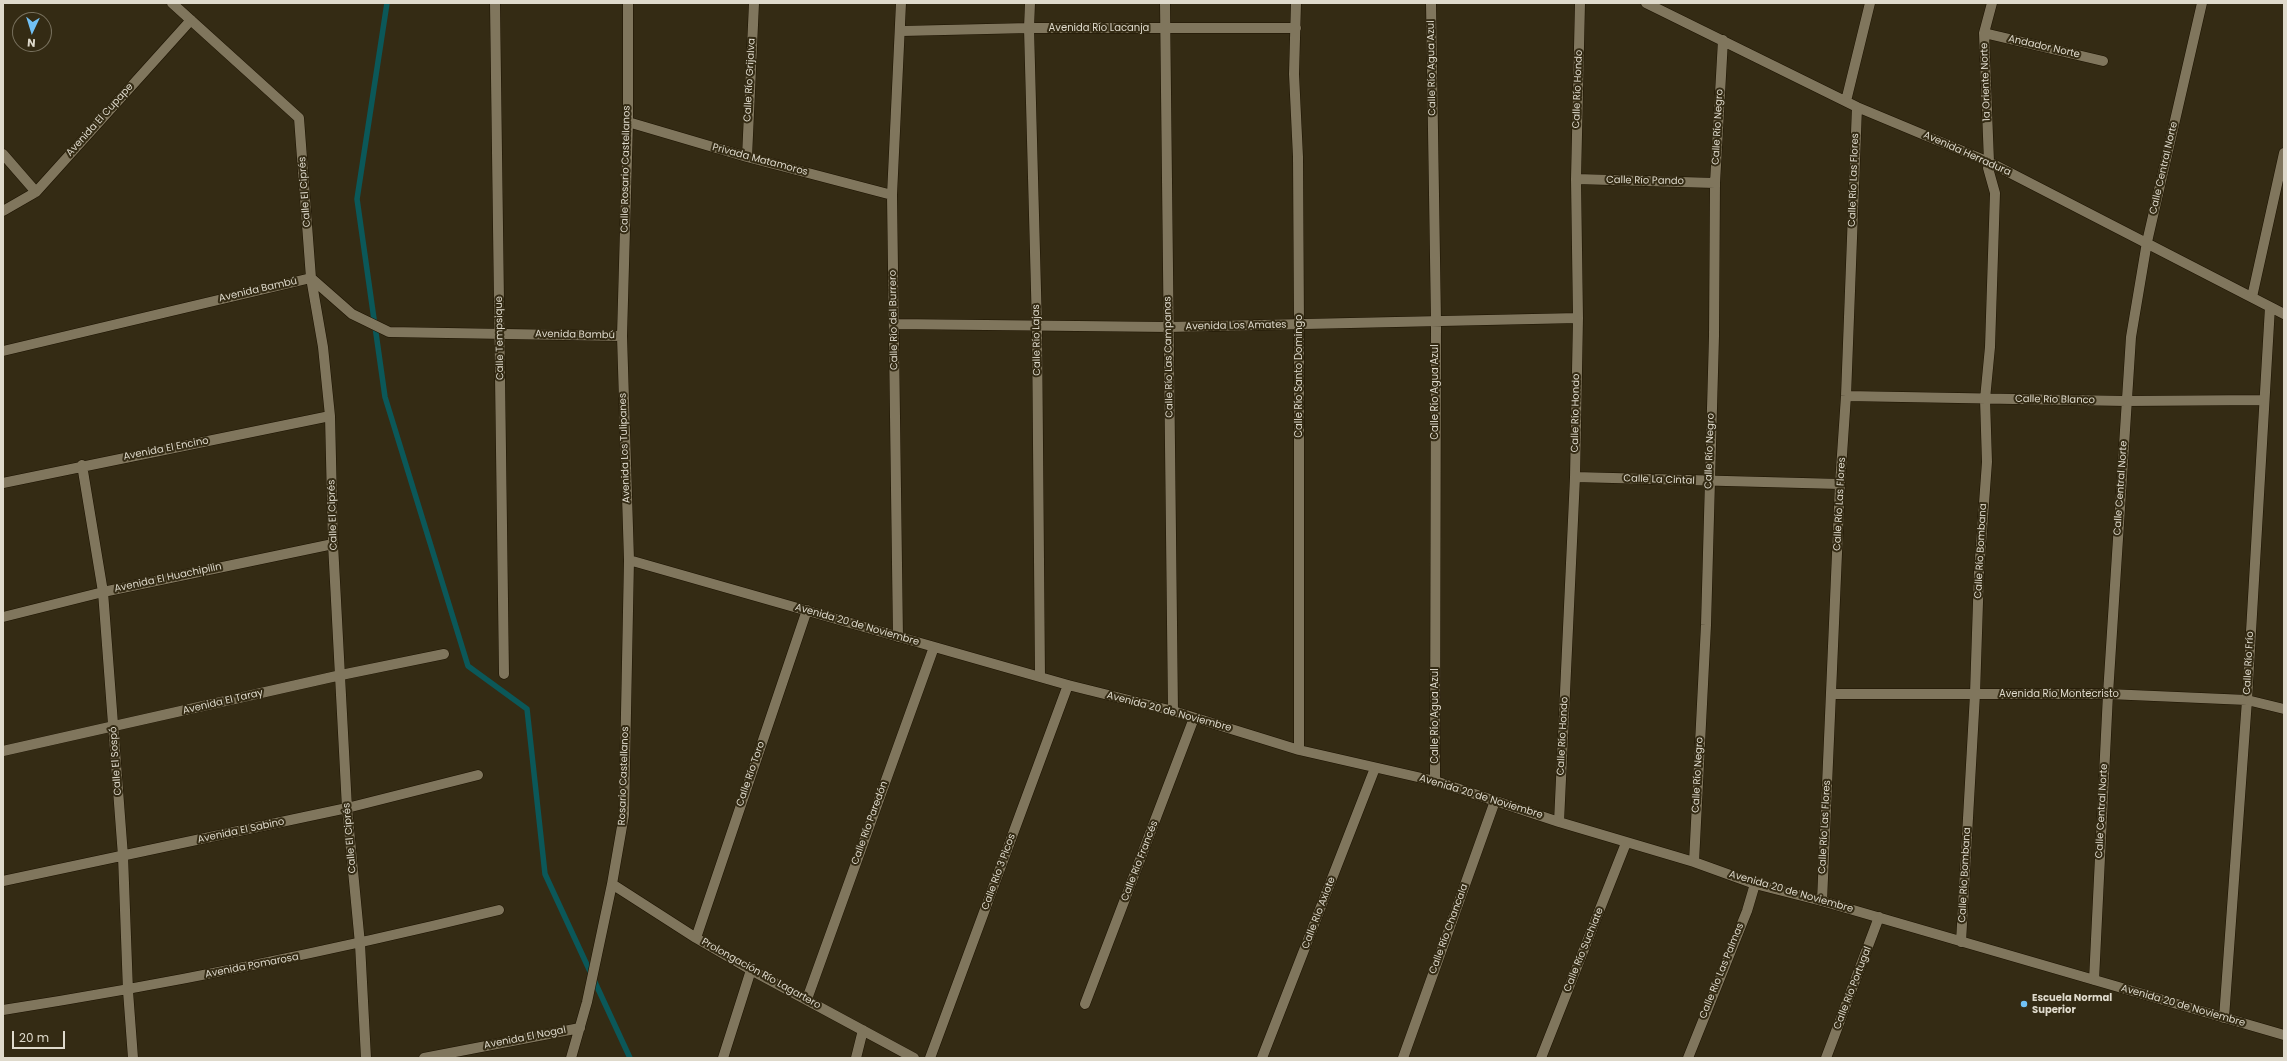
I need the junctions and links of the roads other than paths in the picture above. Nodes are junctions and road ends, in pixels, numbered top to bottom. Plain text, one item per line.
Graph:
1 (172, 3) edge
2 (495, 3) edge
3 (628, 3) edge
4 (754, 3) edge
5 (902, 3) edge
6 (1030, 3) edge
7 (1165, 3) edge
8 (1296, 3) edge
9 (1431, 3) edge
10 (1580, 3) edge
11 (1646, 3) edge
12 (1870, 3) edge
13 (1992, 3) edge
14 (2202, 3) edge
15 (191, 20) junction
16 (1029, 28) junction
17 (1296, 28) junction
18 (1165, 29) junction
19 (902, 31) junction
20 (1984, 33) junction
21 (1723, 40) junction
22 (2104, 61) dead end
23 (1846, 101) junction
24 (1857, 107) junction
25 (628, 122) junction
26 (2284, 153) edge
27 (3, 154) edge
28 (747, 157) junction
29 (1989, 162) junction
30 (1576, 179) junction
31 (1715, 183) junction
32 (2280, 191) edge
33 (36, 192) junction
34 (892, 195) junction
35 (3, 211) edge
36 (2147, 242) junction
37 (311, 278) junction
38 (2252, 297) junction
39 (2270, 307) junction
40 (2284, 314) edge
41 (1578, 318) junction
42 (1436, 321) junction
43 (894, 324) junction
44 (1299, 325) junction
45 (1037, 327) junction
46 (1168, 327) junction
47 (500, 334) junction
48 (622, 336) junction
49 (3, 350) edge
50 (1846, 396) junction
51 (1985, 399) junction
52 (2264, 400) junction
53 (2126, 401) junction
54 (330, 416) junction
55 (82, 465) junction
56 (1575, 477) junction
57 (1710, 482) junction
58 (3, 483) edge
59 (1840, 484) junction
60 (333, 544) junction
61 (629, 560) junction
62 (103, 592) junction
63 (807, 610) junction
64 (3, 617) edge
65 (898, 637) junction
66 (934, 647) junction
67 (444, 654) dead end
68 (504, 674) dead end
69 (341, 675) junction
70 (1040, 677) junction
71 (1068, 685) junction
72 (1832, 694) junction
73 (1975, 694) junction
74 (2108, 694) junction
75 (2247, 700) junction
76 (2284, 709) edge
77 (1173, 712) junction
78 (1194, 718) junction
79 (113, 728) junction
80 (1299, 750) junction
81 (3, 752) edge
82 (1375, 768) junction
83 (478, 775) dead end
84 (1435, 781) junction
85 (1495, 801) junction
86 (347, 808) junction
87 (1559, 822) junction
88 (1626, 843) junction
89 (123, 856) junction
90 (1694, 862) junction
91 (3, 881) edge
92 (612, 884) junction
93 (1755, 884) junction
94 (1822, 901) junction
95 (499, 910) dead end
96 (1879, 917) junction
97 (696, 938) junction
98 (1961, 942) junction
99 (360, 944) junction
100 (751, 970) junction
101 (2094, 980) junction
102 (128, 991) junction
103 (807, 999) junction
104 (1085, 1004) dead end
105 (3, 1010) edge
106 (2224, 1018) junction
107 (580, 1028) junction
108 (863, 1030) junction
109 (2284, 1035) edge
110 (133, 1058) edge
111 (366, 1058) edge
112 (424, 1058) edge
113 (571, 1058) edge
114 (724, 1058) edge
115 (856, 1058) edge
116 (914, 1058) edge
117 (930, 1058) edge
118 (1262, 1058) edge
119 (1403, 1058) edge
120 (1541, 1058) edge
121 (1688, 1058) edge
122 (1826, 1058) edge

1 - 15 street, Calle El Ciprés
2 - 47 street, Calle Tempsique
3 - 25 street, Calle Rosario Castellanos
4 - 28 street, Calle Río Grijalva
5 - 19 street, Calle Río del Burrero
6 - 16 street, Calle Río Lajas
7 - 18 street, Calle Río Las Campanas
8 - 17 street, Calle Río Santo Domingo
9 - 42 street, Calle Río Agua Azul
10 - 30 street, Calle Río Hondo
11 - 21 street, Avenida Herradura
12 - 23 street
13 - 20 street, 1a Oriente Norte
14 - 36 street, Calle Central Norte
15 - 33 street, Avenida El Cupape
15 - 37 street, Calle El Ciprés
16 - 18 street, Avenida Río Lacanja
16 - 19 street, Avenida Río Lacanja
16 - 45 street, Calle Río Lajas
17 - 18 street, Avenida Río Lacanja
17 - 44 street, Calle Río Santo Domingo
18 - 46 street, Calle Río Las Campanas
19 - 34 street, Calle Río del Burrero
20 - 22 street, Andador Norte
20 - 29 street, 1a Oriente Norte
21 - 23 street, Avenida Herradura
21 - 31 street, Calle Río Negro
23 - 24 street, Avenida Herradura
24 - 29 street, Avenida Herradura
24 - 50 street, Calle Río Las Flores
25 - 28 street, Privada Matamoros
25 - 48 street, Calle Rosario Castellanos
26 - 32 street
27 - 33 street
28 - 34 street, Privada Matamoros
29 - 36 street, Avenida Herradura
29 - 51 street, Calle Río Bombana
30 - 31 street, Calle Río Pando
30 - 41 street, Calle Río Hondo
31 - 57 street, Calle Río Negro
32 - 38 street
33 - 35 street, Avenida El Cupape
34 - 43 street, Calle Río del Burrero
36 - 38 street, Avenida Herradura
36 - 53 street, Calle Central Norte
37 - 47 street, Avenida Bambú
37 - 49 street, Avenida Bambú
37 - 54 street, Calle El Ciprés
38 - 39 street, Avenida Herradura
39 - 40 street, Avenida Herradura
39 - 52 street, Calle Río Frío
41 - 42 street, Avenida Los Amates
41 - 56 street, Calle Río Hondo
42 - 44 street, Avenida Los Amates
42 - 84 street, Calle Río Agua Azul
43 - 45 street, Avenida Los Amates
43 - 65 street, Calle Río del Burrero
44 - 46 street, Avenida Los Amates
44 - 80 street, Calle Río Santo Domingo
45 - 46 street, Avenida Los Amates
45 - 70 street, Calle Río Lajas
46 - 77 street, Calle Río Las Campanas
47 - 48 street, Avenida Bambú
47 - 68 street, Calle Tempsique
48 - 61 street, Avenida Los Tulipanes
50 - 51 street, Calle Río Blanco
50 - 59 street, Calle Río Las Flores
51 - 53 street, Calle Río Blanco
51 - 73 street, Calle Río Bombana
52 - 53 street, Calle Río Blanco
52 - 75 street, Calle Río Frío
53 - 74 street, Calle Central Norte
54 - 55 street, Avenida El Encino
54 - 60 street, Calle El Ciprés
55 - 58 street, Avenida El Encino
55 - 62 street, Calle El Sospó
56 - 57 street, Calle La Cintal
56 - 87 street, Calle Río Hondo
57 - 59 street, Calle La Cintal
57 - 90 street, Calle Río Negro
59 - 72 street, Calle Río Las Flores
60 - 62 street, Avenida El Huachipilin
60 - 69 street, Calle El Ciprés
61 - 63 street, Avenida 20 de Noviembre
61 - 92 street, Rosario Castellanos
62 - 64 street, Avenida El Huachipilin
62 - 79 street, Calle El Sospó
63 - 65 street, Avenida 20 de Noviembre
63 - 97 street, Calle Río Toro
65 - 66 street, Avenida 20 de Noviembre
66 - 70 street, Avenida 20 de Noviembre
66 - 103 street, Calle Río Paredón
67 - 69 street, Avenida El Taray
69 - 79 street, Avenida El Taray
69 - 86 street, Calle El Ciprés
70 - 71 street, Avenida 20 de Noviembre
71 - 77 street, Avenida 20 de Noviembre
71 - 117 street, Calle Río 3 Picos
72 - 73 street, Avenida Río Montecristo
72 - 94 street, Calle Río Las Flores
73 - 74 street, Avenida Río Montecristo
73 - 98 street, Calle Río Bombana
74 - 75 street, Avenida Río Montecristo
74 - 101 street, Calle Central Norte
75 - 76 street, Avenida Río Montecristo
75 - 106 street, Calle Río Frío
77 - 78 street, Avenida 20 de Noviembre
78 - 80 street, Avenida 20 de Noviembre
78 - 104 street, Calle Río Francés
79 - 81 street, Avenida El Taray
79 - 89 street, Calle El Sospó
80 - 82 street, Avenida 20 de Noviembre
82 - 84 street, Avenida 20 de Noviembre
82 - 118 street, Calle Río Axiote
83 - 86 street, Avenida El Sabino
84 - 85 street, Avenida 20 de Noviembre
85 - 87 street, Avenida 20 de Noviembre
85 - 119 street, Calle Río Chancala
86 - 89 street, Avenida El Sabino
86 - 99 street, Calle El Ciprés
87 - 88 street, Avenida 20 de Noviembre
88 - 90 street, Avenida 20 de Noviembre
88 - 120 street, Calle Río Suchiate
89 - 91 street, Avenida El Sabino
89 - 102 street, Calle El Sospó
90 - 93 street, Avenida 20 de Noviembre
92 - 97 street, Prolongación Río Lagartero
92 - 107 street, Rosario Castellanos
93 - 94 street, Avenida 20 de Noviembre
93 - 121 street, Calle Río Las Palmas
94 - 96 street, Avenida 20 de Noviembre
95 - 99 street, Avenida Pomarosa
96 - 98 street, Avenida 20 de Noviembre
96 - 122 street, Calle Río Portugal
97 - 100 street, Prolongación Río Lagartero
98 - 101 street, Avenida 20 de Noviembre
99 - 102 street, Avenida Pomarosa
99 - 111 street, Calle El Ciprés
100 - 103 street, Prolongación Río Lagartero
100 - 114 street
101 - 106 street, Avenida 20 de Noviembre
102 - 105 street, Avenida Pomarosa
102 - 110 street, Calle El Sospó
103 - 108 street, Prolongación Río Lagartero
106 - 109 street, Avenida 20 de Noviembre
107 - 112 street, Avenida El Nogal
107 - 113 street, Rosario Castellanos
108 - 115 street
108 - 116 street, Prolongación Río Lagartero

